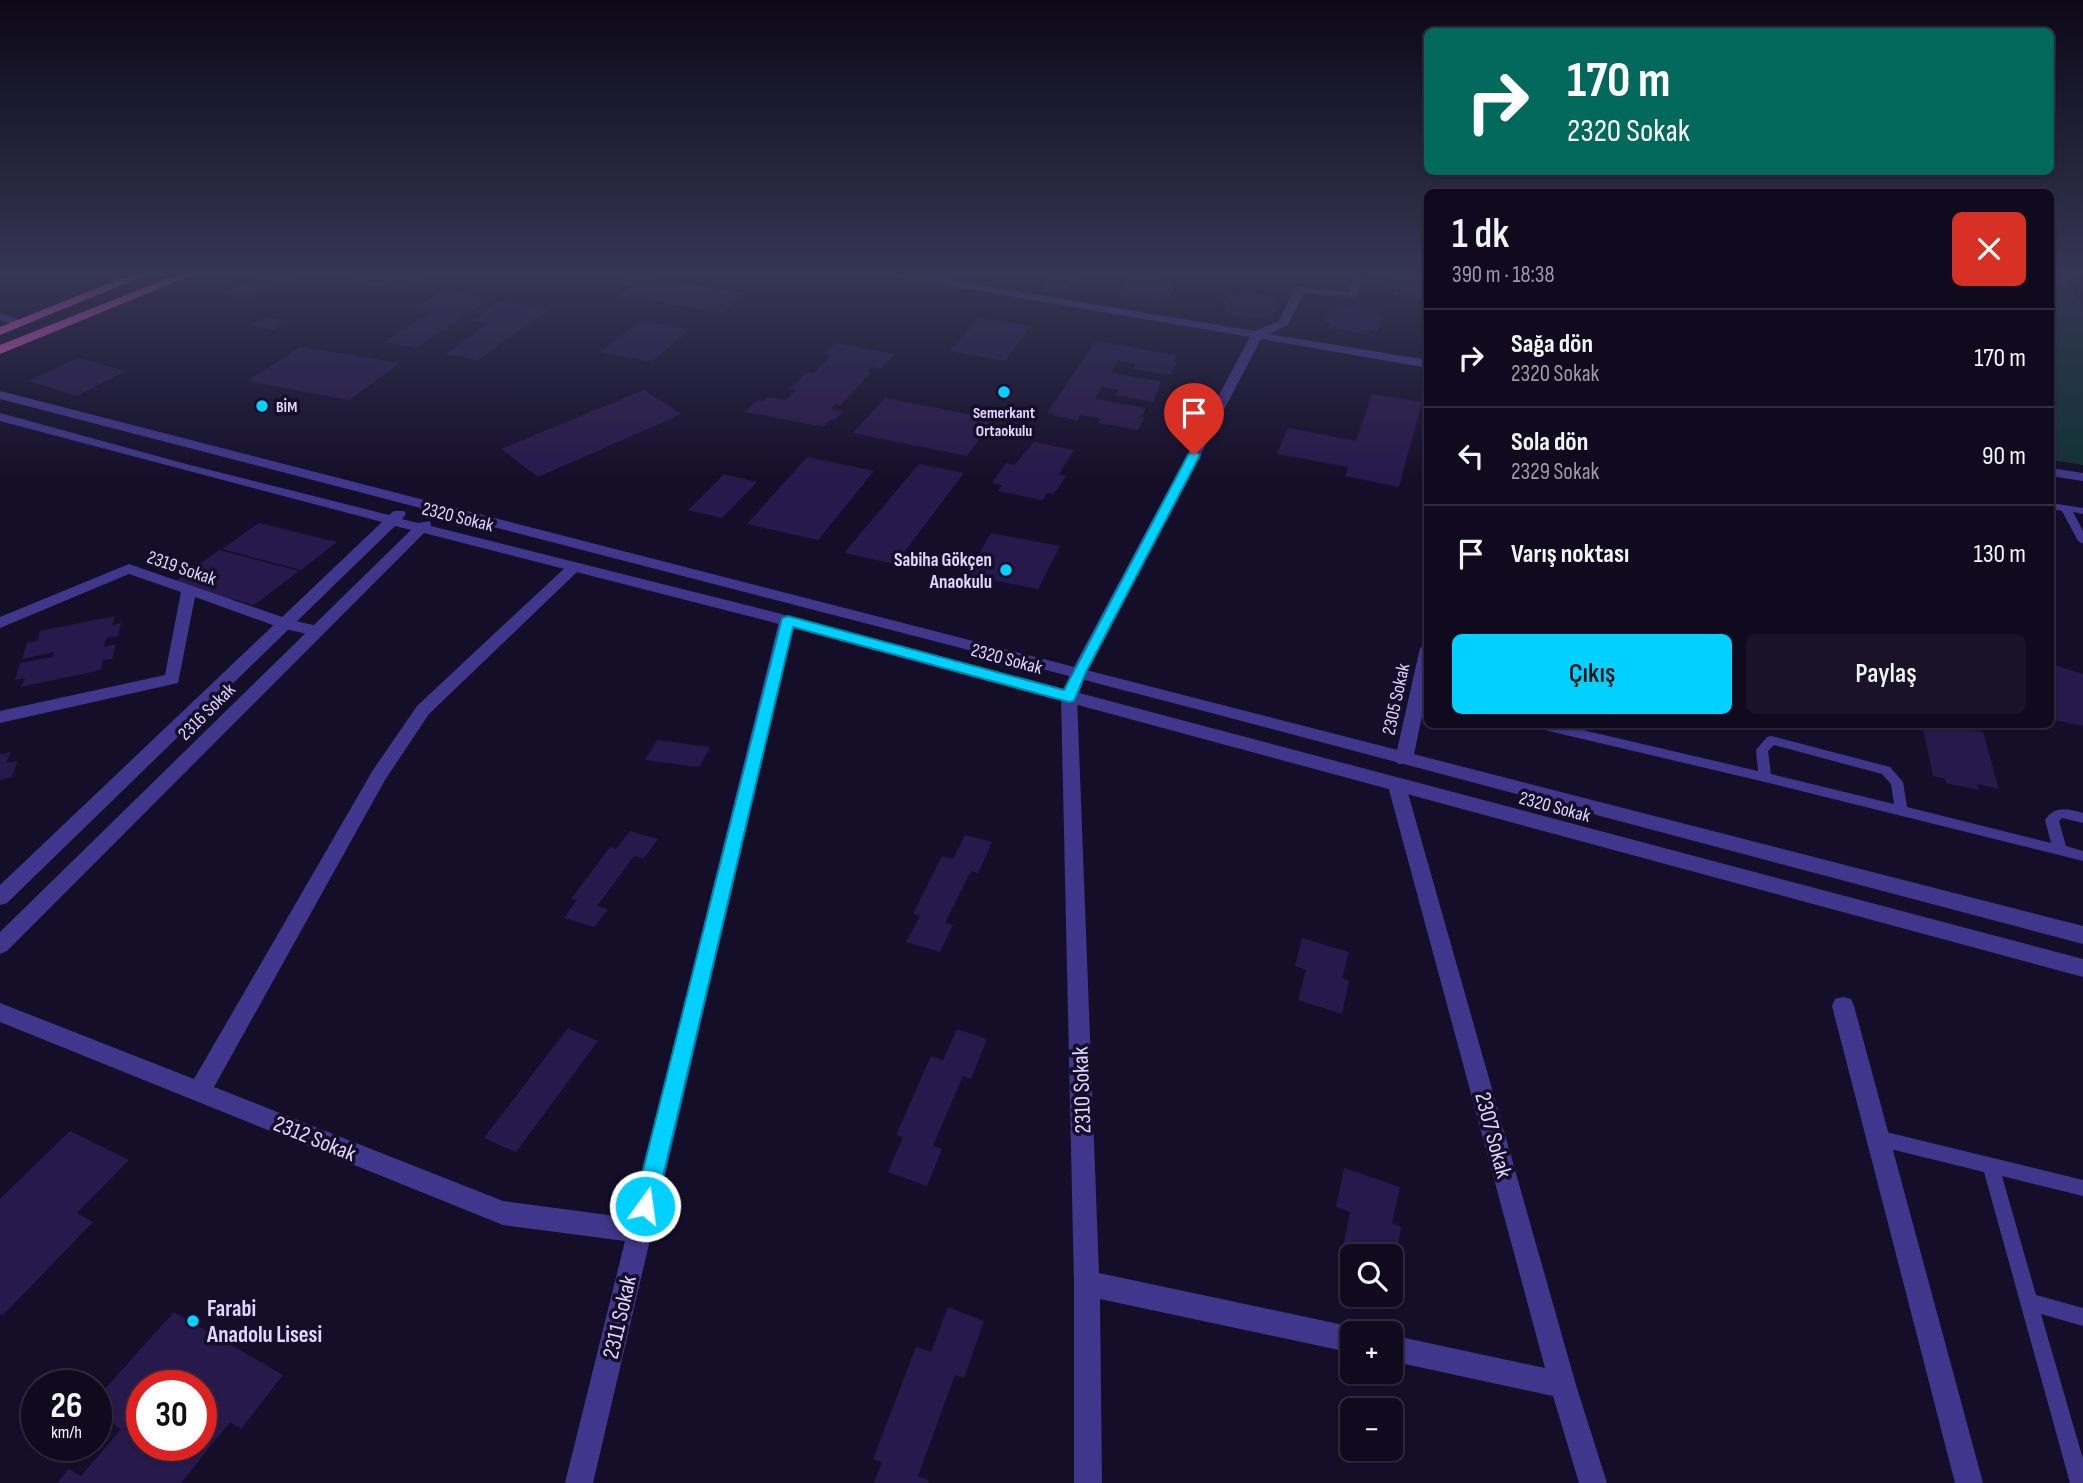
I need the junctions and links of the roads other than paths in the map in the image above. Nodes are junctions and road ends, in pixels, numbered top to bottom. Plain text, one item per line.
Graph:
1 (23, 342) edge
2 (1254, 342) edge
3 (1305, 342) edge
4 (2, 351) edge
5 (1424, 363) edge
6 (0, 395) edge
7 (0, 417) edge
8 (2054, 472) edge
9 (2083, 477) edge
10 (411, 501) junction
11 (2054, 506) edge
12 (2066, 508) junction
13 (445, 510) junction
14 (2083, 511) edge
15 (393, 521) junction
16 (420, 528) junction
17 (2083, 541) edge
18 (574, 567) junction
19 (189, 590) junction
20 (788, 621) junction
21 (0, 623) edge
22 (287, 624) junction
23 (316, 631) junction
24 (1424, 666) edge
25 (1079, 672) junction
26 (1069, 697) junction
27 (0, 717) edge
28 (1553, 728) edge
29 (1404, 759) junction
30 (1765, 777) junction
31 (1397, 786) junction
32 (1901, 811) junction
33 (2083, 818) edge
34 (2060, 850) junction
35 (2083, 856) edge
36 (0, 897) edge
37 (2083, 935) edge
38 (0, 945) edge
39 (2083, 968) edge
40 (1843, 1006) dead end
41 (0, 1012) edge
42 (199, 1091) junction
43 (1878, 1138) junction
44 (1990, 1165) junction
45 (2083, 1188) edge
46 (639, 1231) junction
47 (1087, 1283) junction
48 (2029, 1302) junction
49 (2083, 1317) edge
50 (1340, 1337) edge
51 (1403, 1351) edge
52 (1563, 1385) junction
53 (579, 1483) edge
54 (1088, 1483) edge
55 (1593, 1483) edge
56 (1969, 1483) edge
57 (2080, 1483) edge

1 - 4 highway
2 - 25 street
3 - 5 street
6 - 10 street, 2320 Sokak
7 - 15 street, 2320 Sokak
8 - 9 street
10 - 13 street, 2320 Sokak
10 - 15 street, 2316 Sokak
11 - 12 lane
12 - 14 lane
12 - 17 lane
13 - 16 street, 2316 Sokak
13 - 25 street, 2320 Sokak
15 - 16 street, 2320 Sokak
15 - 22 street, 2316 Sokak
16 - 18 street, 2320 Sokak
16 - 23 street, 2316 Sokak
18 - 20 street, 2320 Sokak
18 - 42 street
19 - 21 street, 2319 Sokak
19 - 22 street, 2319 Sokak
19 - 27 street
20 - 26 street, 2320 Sokak
20 - 46 street, 2311 Sokak
22 - 23 street, 2319 Sokak
22 - 36 street, 2316 Sokak
23 - 38 street, 2316 Sokak
24 - 29 street, 2305 Sokak
25 - 26 street
25 - 29 street, 2320 Sokak
26 - 31 street, 2320 Sokak
26 - 47 street, 2310 Sokak
28 - 30 lane
29 - 37 street, 2320 Sokak
30 - 32 lane
30 - 32 lane
31 - 39 street, 2320 Sokak
31 - 52 street, 2307 Sokak
32 - 34 lane
33 - 34 lane
34 - 35 lane
40 - 43 street
41 - 42 street, 2312 Sokak
42 - 46 street, 2312 Sokak
43 - 44 lane
43 - 56 street
44 - 45 lane
44 - 48 lane
46 - 53 street, 2311 Sokak
47 - 50 street
47 - 54 street, 2310 Sokak
48 - 49 lane
48 - 57 lane
51 - 52 street
52 - 55 street, 2307 Sokak

